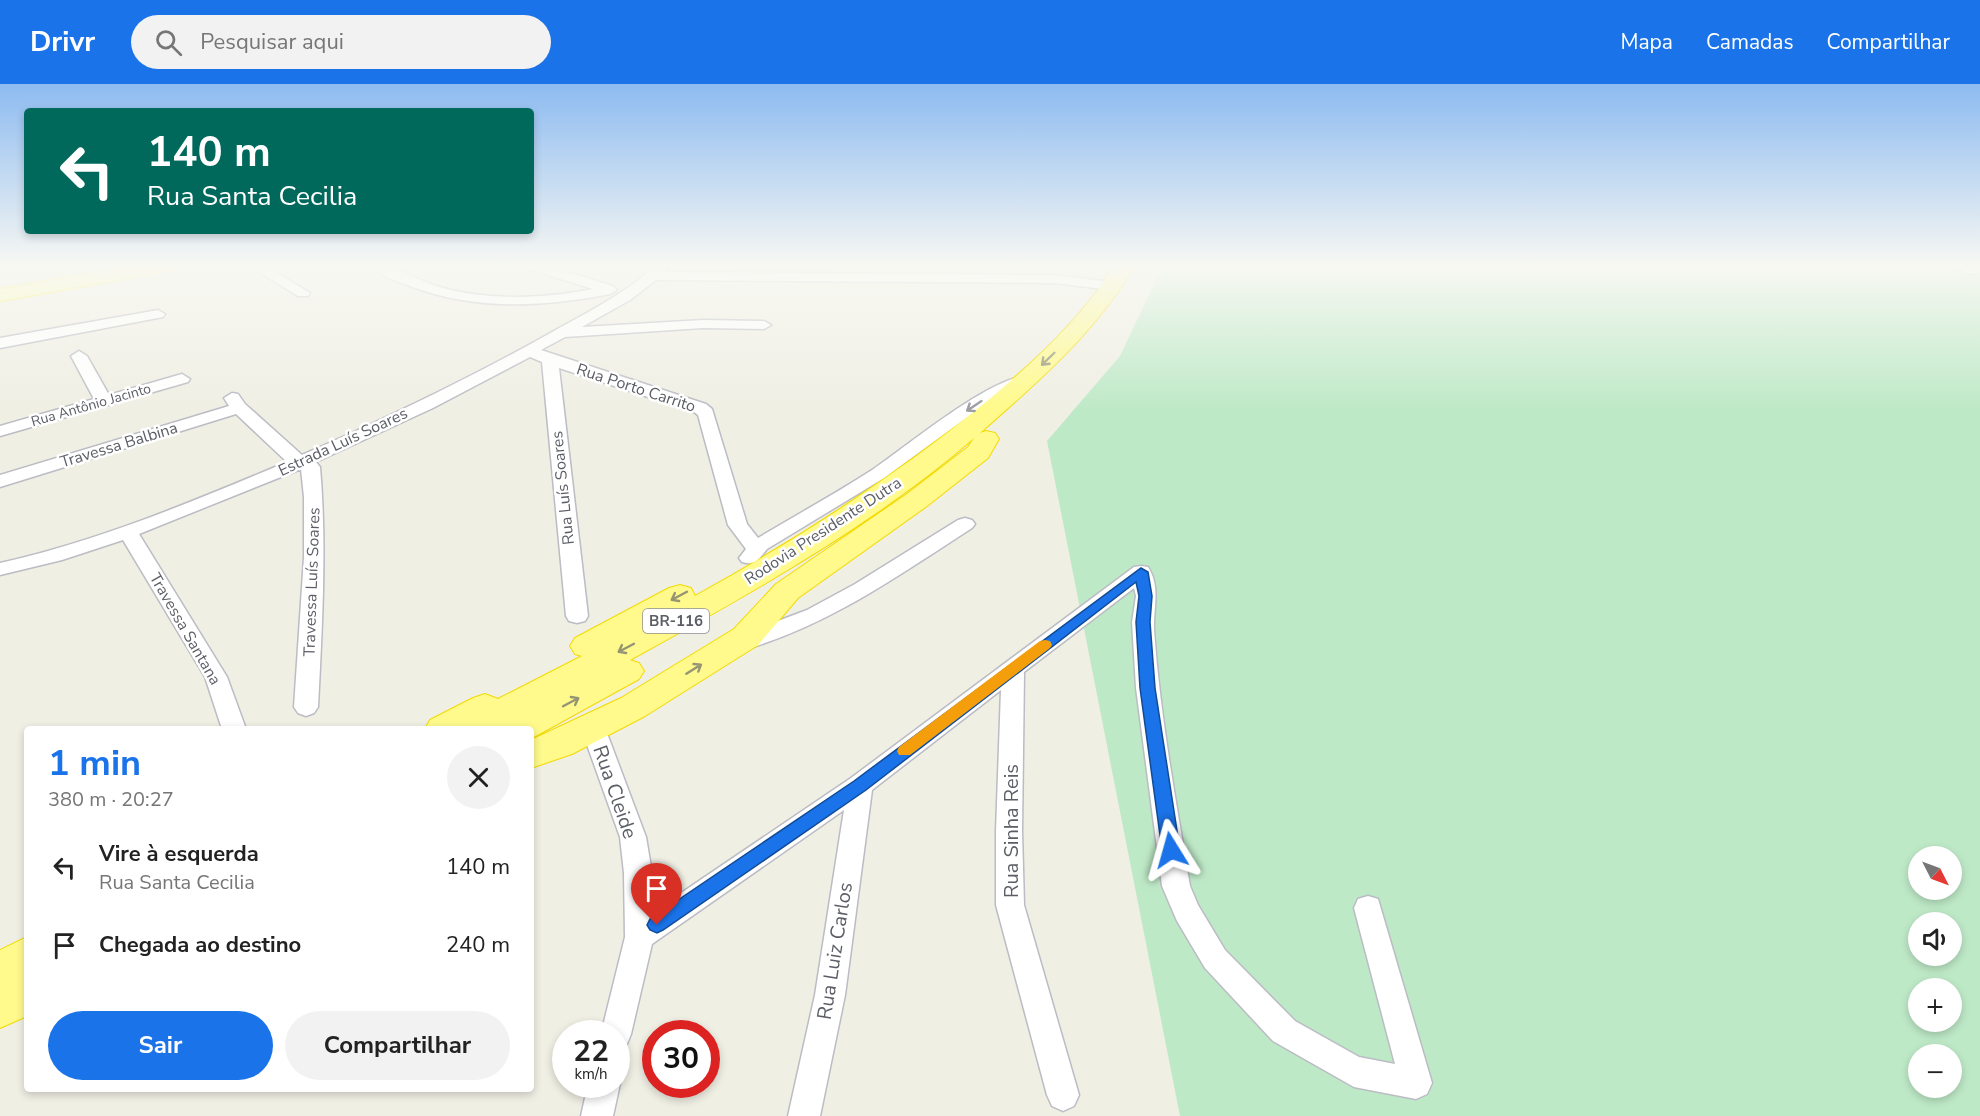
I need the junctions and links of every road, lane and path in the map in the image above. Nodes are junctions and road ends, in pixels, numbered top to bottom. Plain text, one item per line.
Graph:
1 (594, 313) edge
2 (1091, 313) edge
3 (1112, 313) edge
4 (158, 314) dead end
5 (764, 325) dead end
6 (560, 333) junction
7 (0, 343) edge
8 (529, 351) junction
9 (79, 356) dead end
10 (550, 360) junction
11 (182, 379) dead end
12 (1026, 380) junction
13 (104, 401) junction
14 (0, 430) edge
15 (986, 439) junction
16 (303, 463) junction
17 (0, 481) edge
18 (874, 499) junction
19 (965, 525) dead end
20 (128, 532) junction
21 (752, 553) junction
22 (0, 569) edge
23 (577, 616) dead end
24 (734, 645) junction
25 (1013, 669) junction
26 (306, 707) dead end
27 (233, 726) edge
28 (449, 726) edge
29 (476, 726) edge
30 (525, 726) edge
31 (593, 728) junction
32 (534, 753) edge
33 (860, 785) junction
34 (1368, 908) dead end
35 (639, 937) junction
36 (20, 973) edge
37 (0, 1009) edge
38 (619, 1020) edge
39 (1063, 1095) dead end
40 (601, 1098) edge
41 (597, 1116) edge
42 (804, 1116) edge

1 - 6 street, Estrada Luís Soares
2 -> 12 highway, Rodovia Presidente Dutra / BR-116
3 - 15 highway, Rodovia Presidente Dutra / BR-116
4 - 7 street
5 - 6 street
6 - 8 street, Estrada Luís Soares
8 - 10 street, Rua Porto Carrito
8 - 16 street, Estrada Luís Soares
9 - 13 street
10 - 21 street, Rua Porto Carrito
10 - 23 street, Rua Luís Soares
11 - 13 street, Rua Antônio Jacinto
12 - 18 highway, Rodovia Presidente Dutra / BR-116
12 -> 21 street
13 - 14 street, Rua Antônio Jacinto
15 - 24 highway
30 -> 15 highway, Rodovia Presidente Dutra / BR-116
16 - 17 street, Travessa Balbina
16 - 20 street, Estrada Luís Soares
16 - 26 street, Travessa Luís Soares
18 - 21 highway
18 -> 29 highway, Rodovia Presidente Dutra / BR-116
19 - 24 street
20 - 22 street, Estrada Luís Soares
20 - 27 street, Travessa Santana
21 -> 28 highway
31 -> 24 highway
25 - 33 street
25 - 34 street
25 - 39 street, Rua Sinha Reis
31 - 32 highway
31 - 35 street, Rua Cleide
33 - 35 street
33 - 42 street, Rua Luiz Carlos
35 - 38 street, Rua Cleide
36 - 37 highway
40 - 41 street

